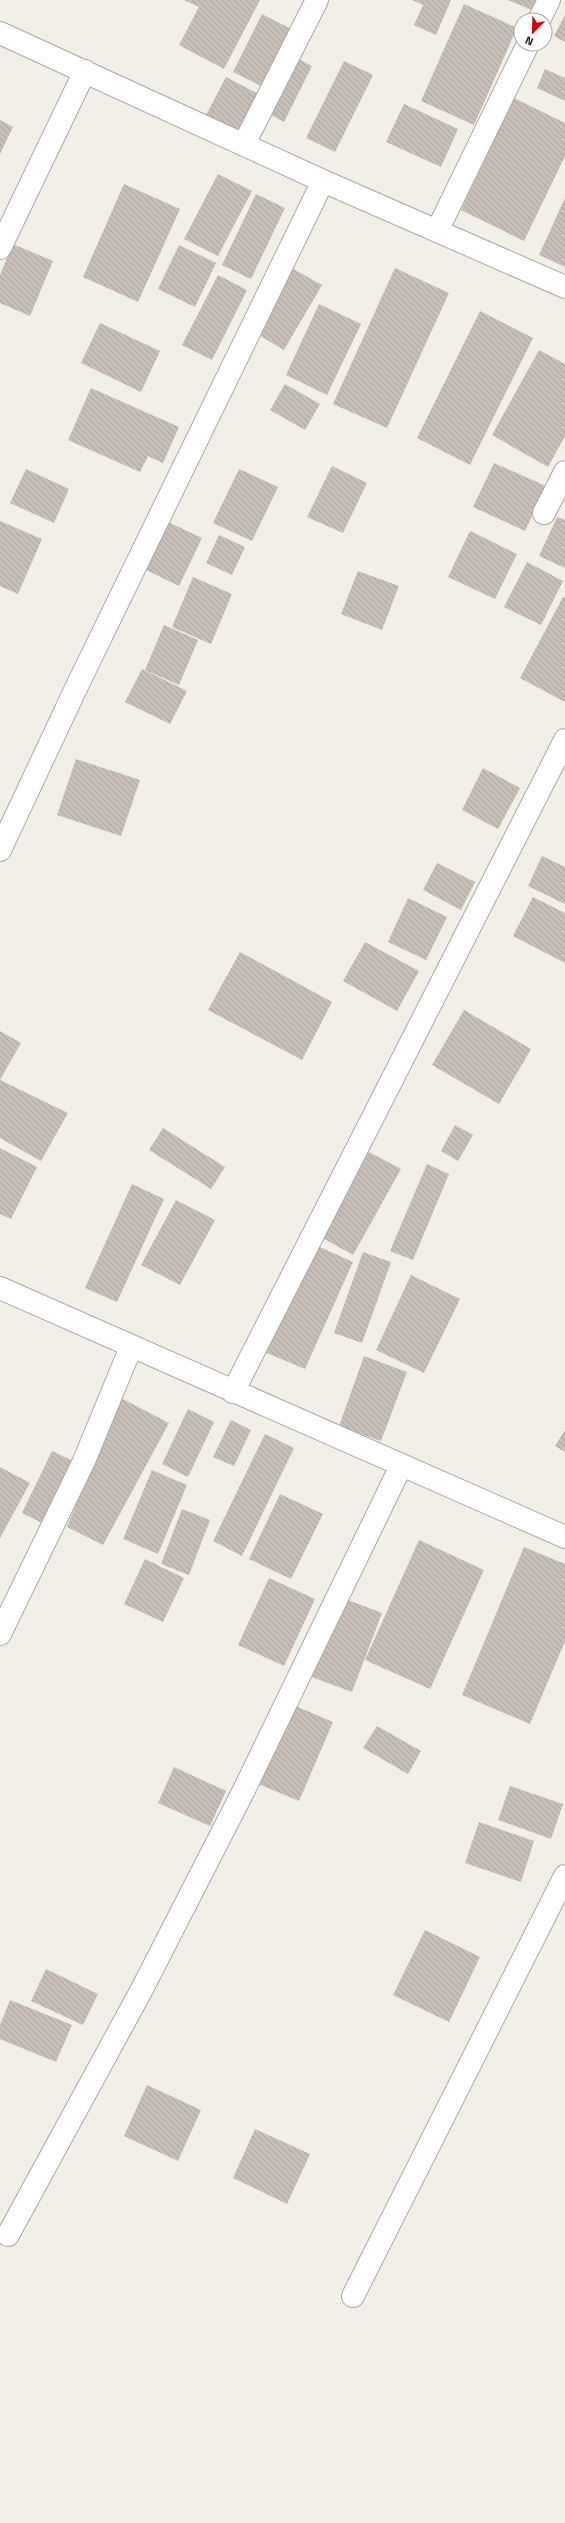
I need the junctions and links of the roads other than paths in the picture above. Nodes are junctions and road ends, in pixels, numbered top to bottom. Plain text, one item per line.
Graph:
1 (317, 0) edge
2 (549, 0) edge
3 (543, 12) edge
4 (0, 33) edge
5 (524, 52) edge
6 (84, 71) junction
7 (244, 144) junction
8 (323, 181) junction
9 (437, 231) junction
10 (0, 248) edge
11 (565, 287) edge
12 (565, 472) edge
13 (544, 513) dead end
14 (565, 740) edge
15 (0, 850) edge
16 (0, 1288) edge
17 (131, 1347) junction
18 (234, 1392) junction
19 (401, 1466) junction
20 (565, 1538) edge
21 (0, 1634) edge
22 (565, 1876) edge
23 (8, 2235) dead end
24 (353, 2296) dead end

1 - 7 street
2 - 3 street
4 - 6 street
5 - 9 street
6 - 7 street
6 - 10 street
7 - 8 street
8 - 9 street
8 - 15 street
9 - 11 street
12 - 13 street
14 - 18 street
16 - 17 street
17 - 18 street
17 - 21 street
18 - 19 street
19 - 20 street
19 - 23 street
22 - 24 street

